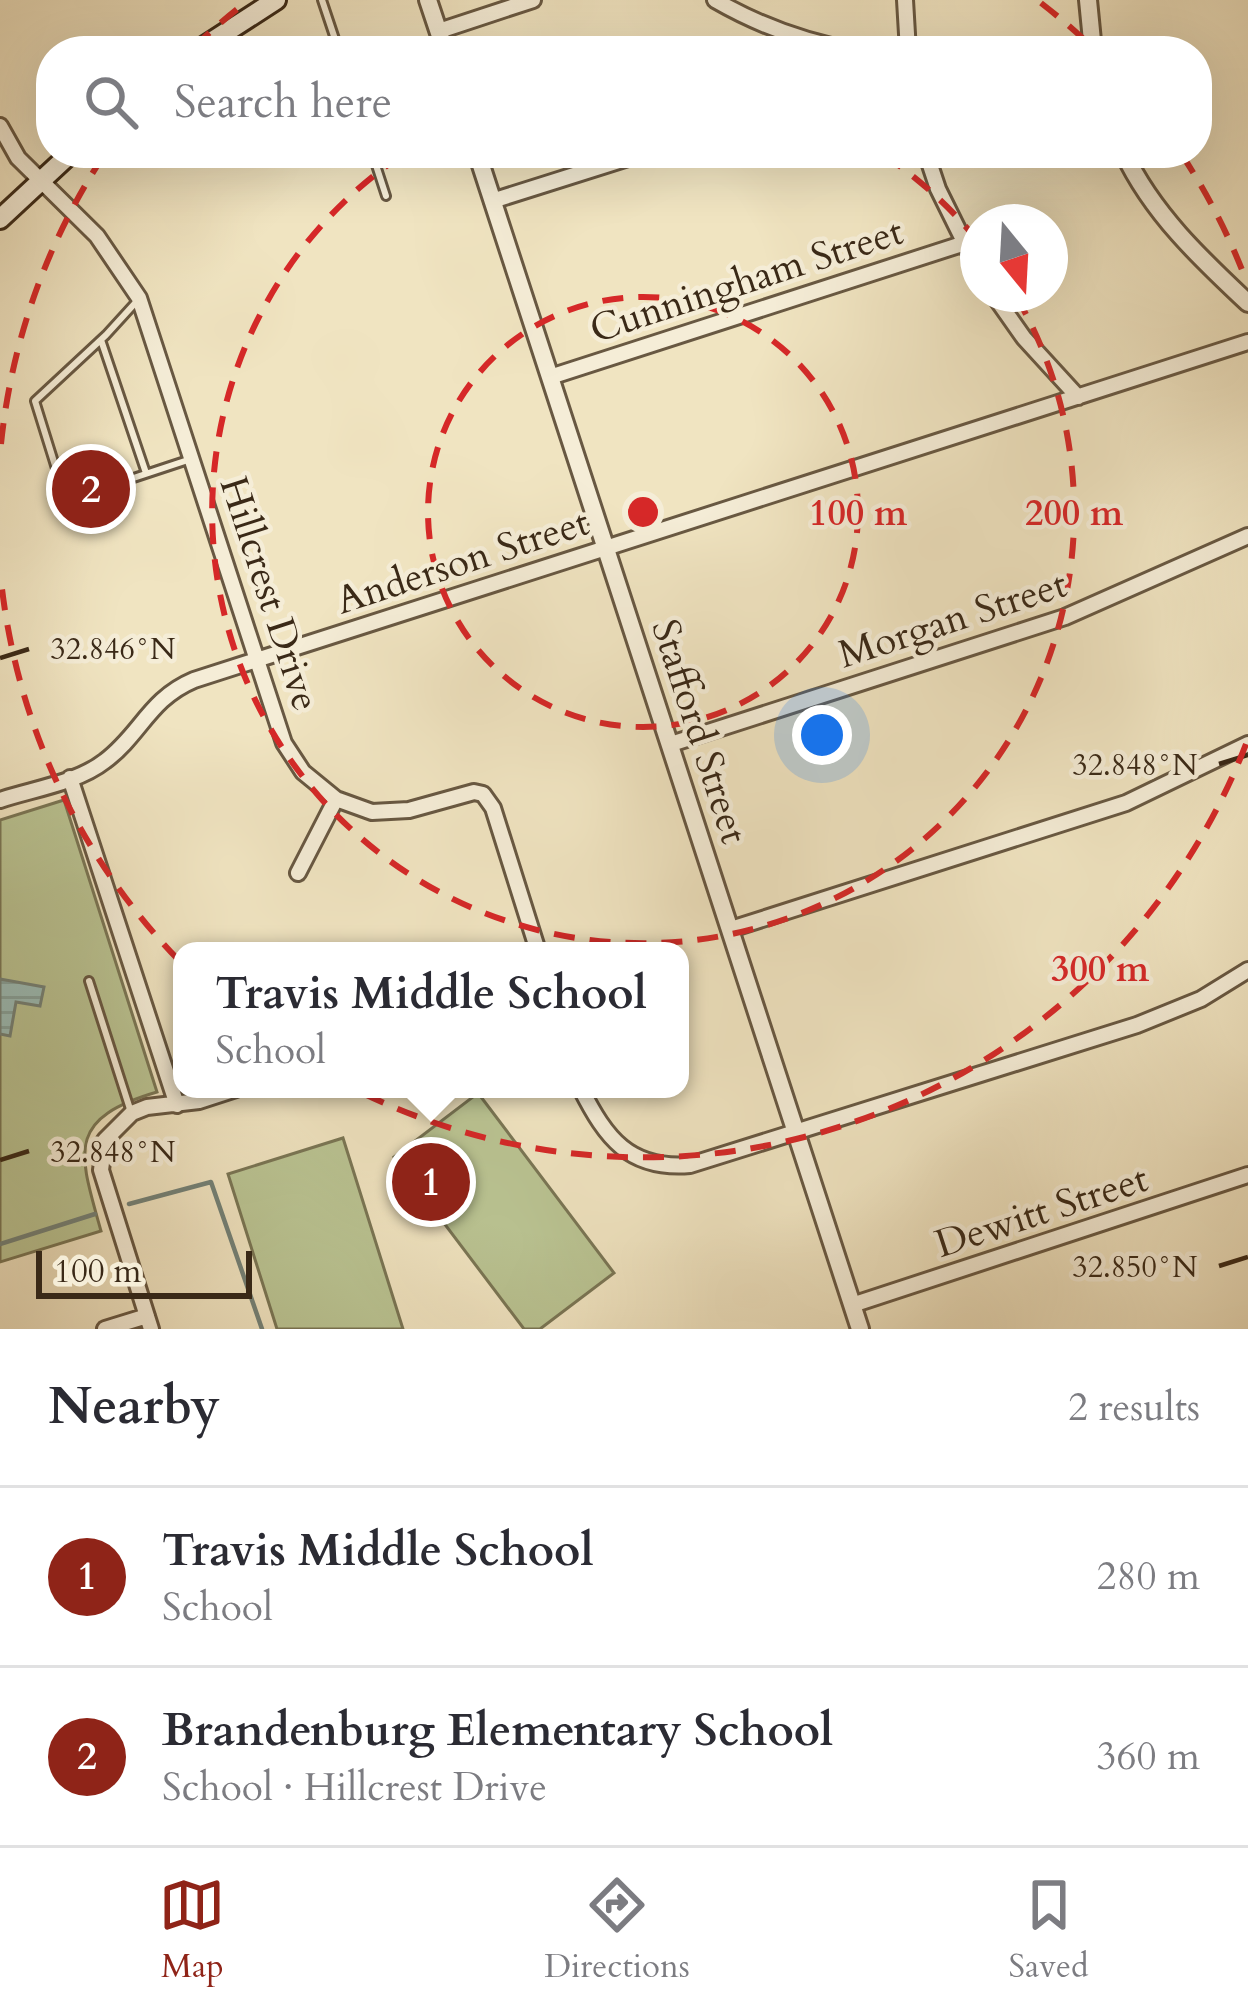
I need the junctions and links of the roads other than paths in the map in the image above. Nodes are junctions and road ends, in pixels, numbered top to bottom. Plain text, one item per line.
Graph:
1 (276, 0) edge
2 (322, 0) edge
3 (428, 0) edge
4 (532, 0) edge
5 (715, 0) edge
6 (905, 0) edge
7 (1088, 0) edge
8 (439, 32) junction
9 (220, 36) edge
10 (334, 36) edge
11 (440, 36) edge
12 (785, 36) edge
13 (907, 36) edge
14 (1092, 36) edge
15 (0, 126) edge
16 (55, 168) edge
17 (377, 168) edge
18 (482, 168) edge
19 (596, 168) edge
20 (932, 168) edge
21 (1133, 168) edge
22 (40, 182) junction
23 (386, 196) dead end
24 (492, 201) junction
25 (0, 219) edge
26 (960, 239) edge
27 (960, 245) edge
28 (139, 298) junction
29 (1248, 303) edge
30 (1006, 312) edge
31 (101, 340) junction
32 (1248, 343) edge
33 (550, 376) junction
34 (1078, 397) junction
35 (193, 458) junction
36 (147, 474) junction
37 (1248, 536) edge
38 (608, 549) junction
39 (256, 660) junction
40 (671, 744) junction
41 (1248, 744) edge
42 (70, 778) junction
43 (336, 799) junction
44 (0, 800) edge
45 (298, 873) dead end
46 (730, 929) junction
47 (535, 942) edge
48 (1248, 970) edge
49 (89, 981) dead end
50 (173, 1093) edge
51 (175, 1098) edge
52 (203, 1098) edge
53 (585, 1098) edge
54 (177, 1105) junction
55 (132, 1113) junction
56 (796, 1132) junction
57 (1248, 1175) edge
58 (852, 1305) junction
59 (149, 1322) edge
60 (105, 1329) edge
61 (860, 1329) edge

1 - 9 main road
2 - 10 lane
3 - 8 street
4 - 8 street
5 - 12 street
6 - 13 street
7 - 14 street
8 - 11 street
15 - 22 street, Hillcrest Drive
16 - 22 main road
17 - 23 lane
18 - 24 street, Stafford Street
19 - 24 street
20 - 26 street
21 - 29 street
22 - 25 main road
22 - 28 street, Hillcrest Drive
24 - 33 street, Stafford Street
27 - 33 street, Cunningham Street
28 - 31 lane
28 - 35 street, Hillcrest Drive
30 - 34 street
31 - 36 lane
31 - 36 lane
32 - 34 street, Anderson Street
33 - 38 street, Stafford Street
34 - 38 street, Anderson Street
35 - 36 lane
35 - 39 street, Hillcrest Drive
37 - 40 street, Morgan Street
38 - 39 street, Anderson Street
38 - 40 street, Stafford Street
39 - 42 street, Anderson Street
39 - 43 street, Hillcrest Drive
40 - 46 street, Stafford Street
41 - 46 street
42 - 44 street, Anderson Street
42 - 50 street
43 - 45 street
43 - 47 street
46 - 56 street, Stafford Street
48 - 56 street
49 - 55 lane
51 - 54 street
52 - 54 street
53 - 56 street
54 - 55 street
55 - 59 street
56 - 58 street, Stafford Street
57 - 58 street, Dewitt Street
58 - 61 street, Stafford Street
59 - 60 street

